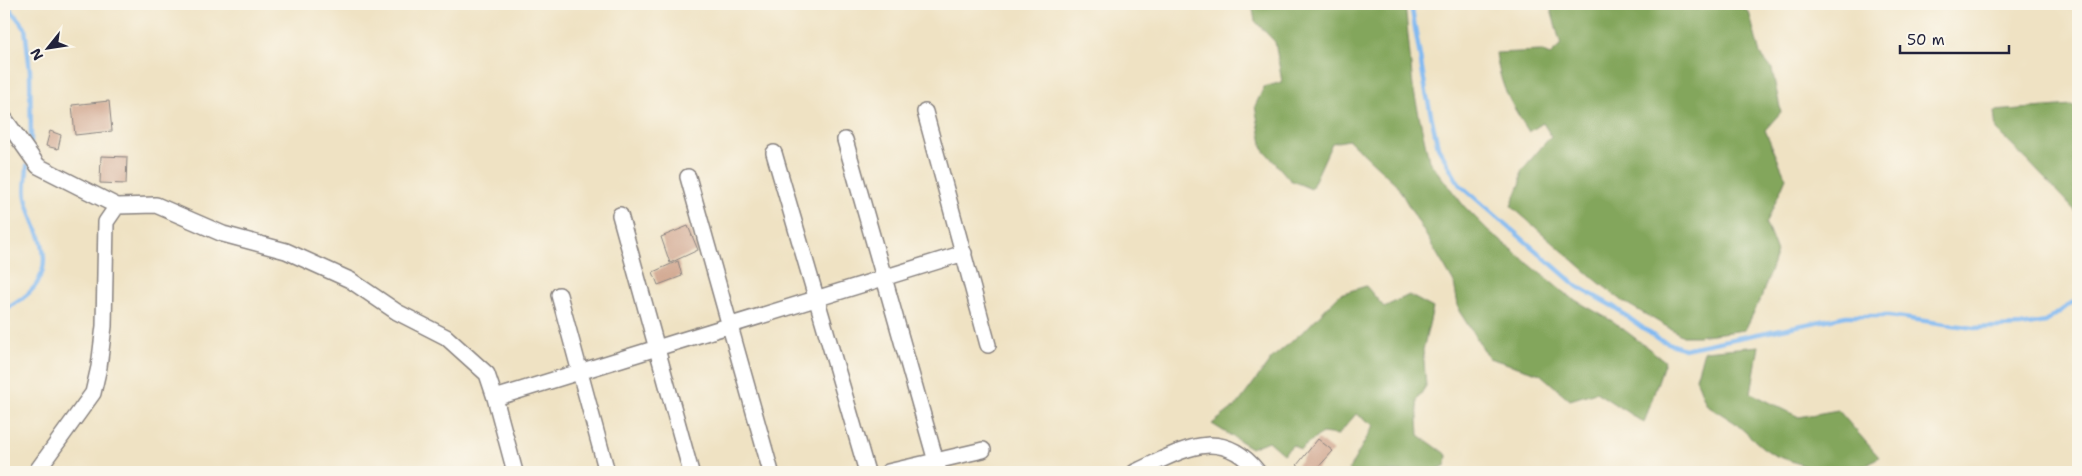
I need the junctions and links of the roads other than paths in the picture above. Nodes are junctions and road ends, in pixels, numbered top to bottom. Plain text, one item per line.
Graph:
1 (925, 112) dead end
2 (4, 118) edge
3 (845, 140) dead end
4 (774, 153) dead end
5 (688, 177) dead end
6 (116, 206) junction
7 (620, 215) dead end
8 (964, 253) junction
9 (883, 278) junction
10 (559, 295) dead end
11 (816, 298) junction
12 (731, 325) junction
13 (988, 345) dead end
14 (656, 348) junction
15 (580, 372) junction
16 (496, 398) junction
17 (983, 450) dead end
18 (937, 467) edge
19 (36, 472) edge
20 (515, 472) edge
21 (607, 472) edge
22 (691, 472) edge
23 (771, 472) edge
24 (867, 472) edge
25 (888, 472) edge
26 (1135, 472) edge
27 (1258, 472) edge

1 - 8 street
2 - 6 street
3 - 9 street
4 - 11 street
5 - 12 street
6 - 16 street
6 - 19 street
7 - 14 street
8 - 9 street
8 - 13 street
9 - 11 street
9 - 18 street
10 - 15 street
11 - 12 street
11 - 24 street
12 - 14 street
12 - 23 street
14 - 15 street
14 - 22 street
15 - 16 street
15 - 21 street
16 - 20 street
17 - 18 street
18 - 25 street
26 - 27 street

